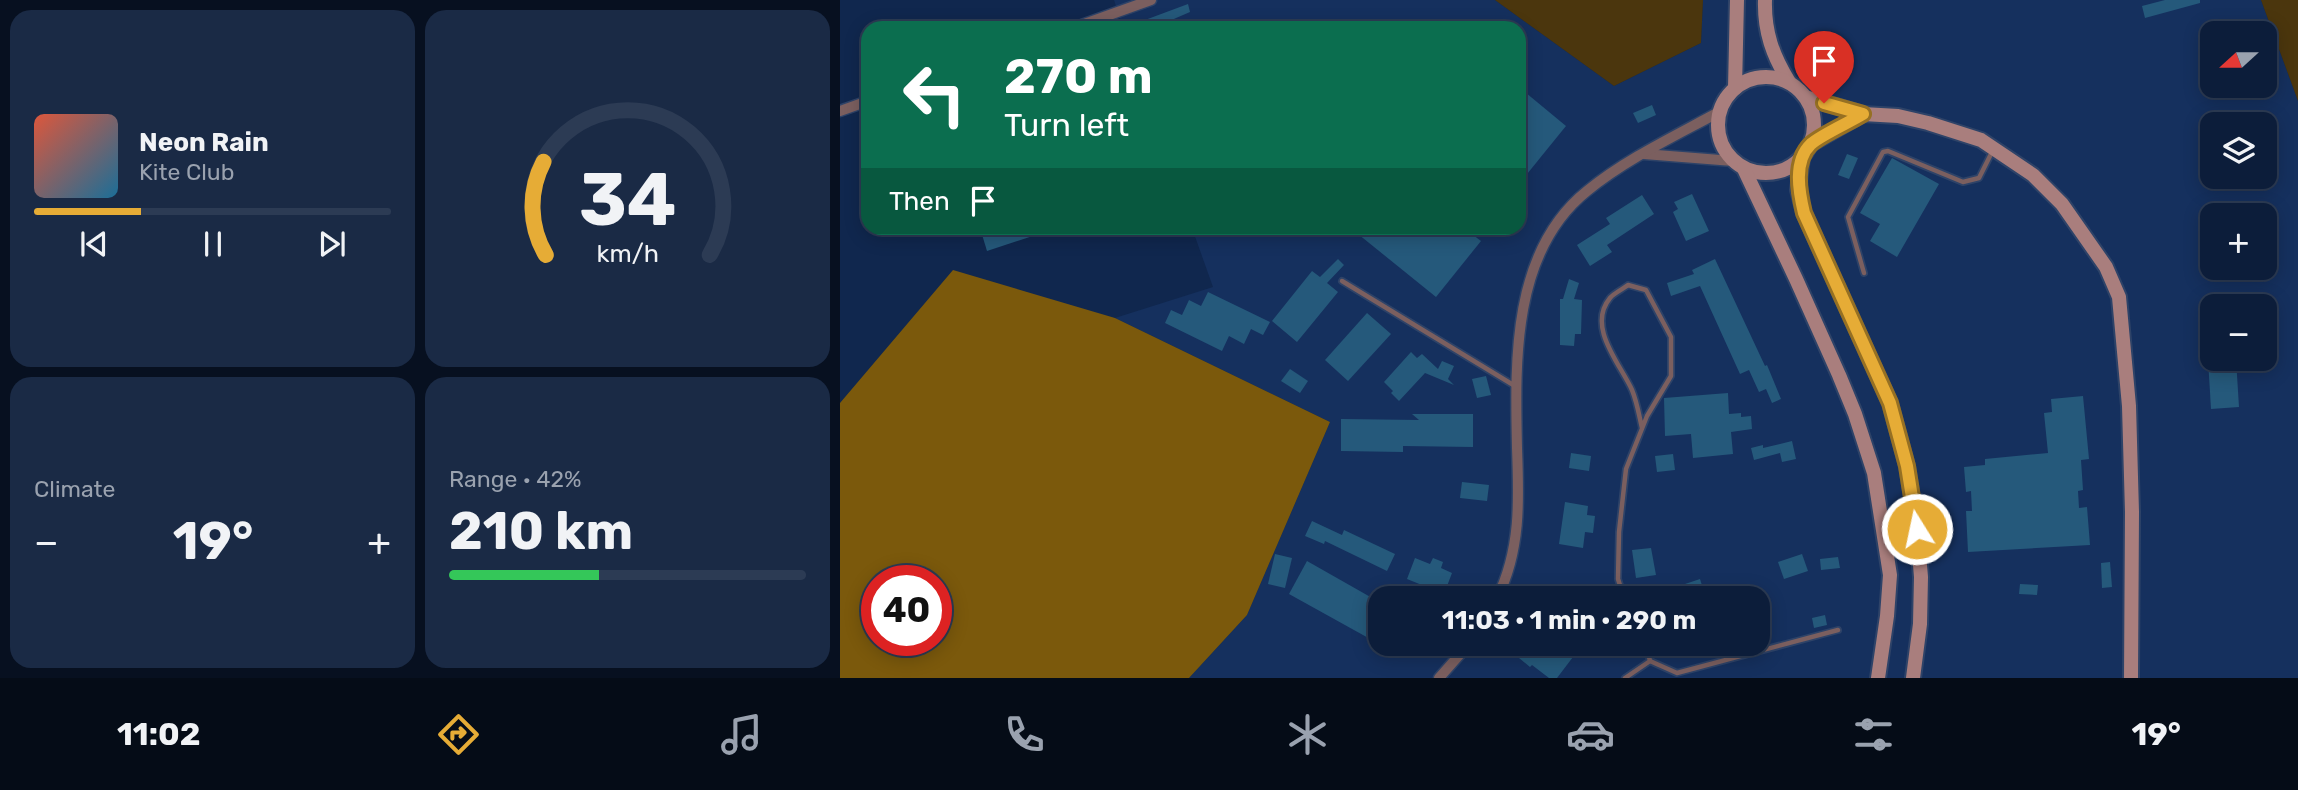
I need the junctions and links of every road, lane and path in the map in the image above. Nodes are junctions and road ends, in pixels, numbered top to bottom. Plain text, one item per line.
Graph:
1 (1151, 0) edge
2 (1737, 0) edge
3 (1765, 0) edge
4 (1092, 21) edge
5 (1789, 82) junction
6 (1734, 88) junction
7 (1805, 97) junction
8 (861, 104) edge
9 (840, 111) edge
10 (1719, 112) junction
11 (1863, 114) junction
12 (1811, 144) junction
13 (1995, 148) junction
14 (1643, 154) junction
15 (1802, 158) junction
16 (1738, 165) junction
17 (1864, 273) dead end
18 (1342, 281) dead end
19 (1515, 387) junction
20 (1642, 428) junction
21 (1503, 586) edge
22 (1620, 586) edge
23 (1838, 630) dead end
24 (1458, 656) edge
25 (1649, 656) edge
26 (1650, 661) junction
27 (1439, 678) edge
28 (1625, 678) edge
29 (1878, 678) edge
30 (1913, 678) edge
31 (2131, 678) edge

1 - 4 street
2 - 6 street
3 - 5 street
5 - 6 street
5 - 7 street
6 - 10 street
7 - 11 street
7 - 12 street
8 - 9 street
10 - 14 street
10 - 16 street
11 - 12 street
11 - 13 street
12 - 15 street
13 - 17 lane
13 - 31 street
14 - 16 street
14 - 19 street
15 - 16 street
15 - 30 street
16 - 29 street
18 - 19 lane
19 - 21 street
20 - 20 lane
20 - 22 lane
23 - 26 lane
24 - 27 street
25 - 26 lane
26 - 28 lane

